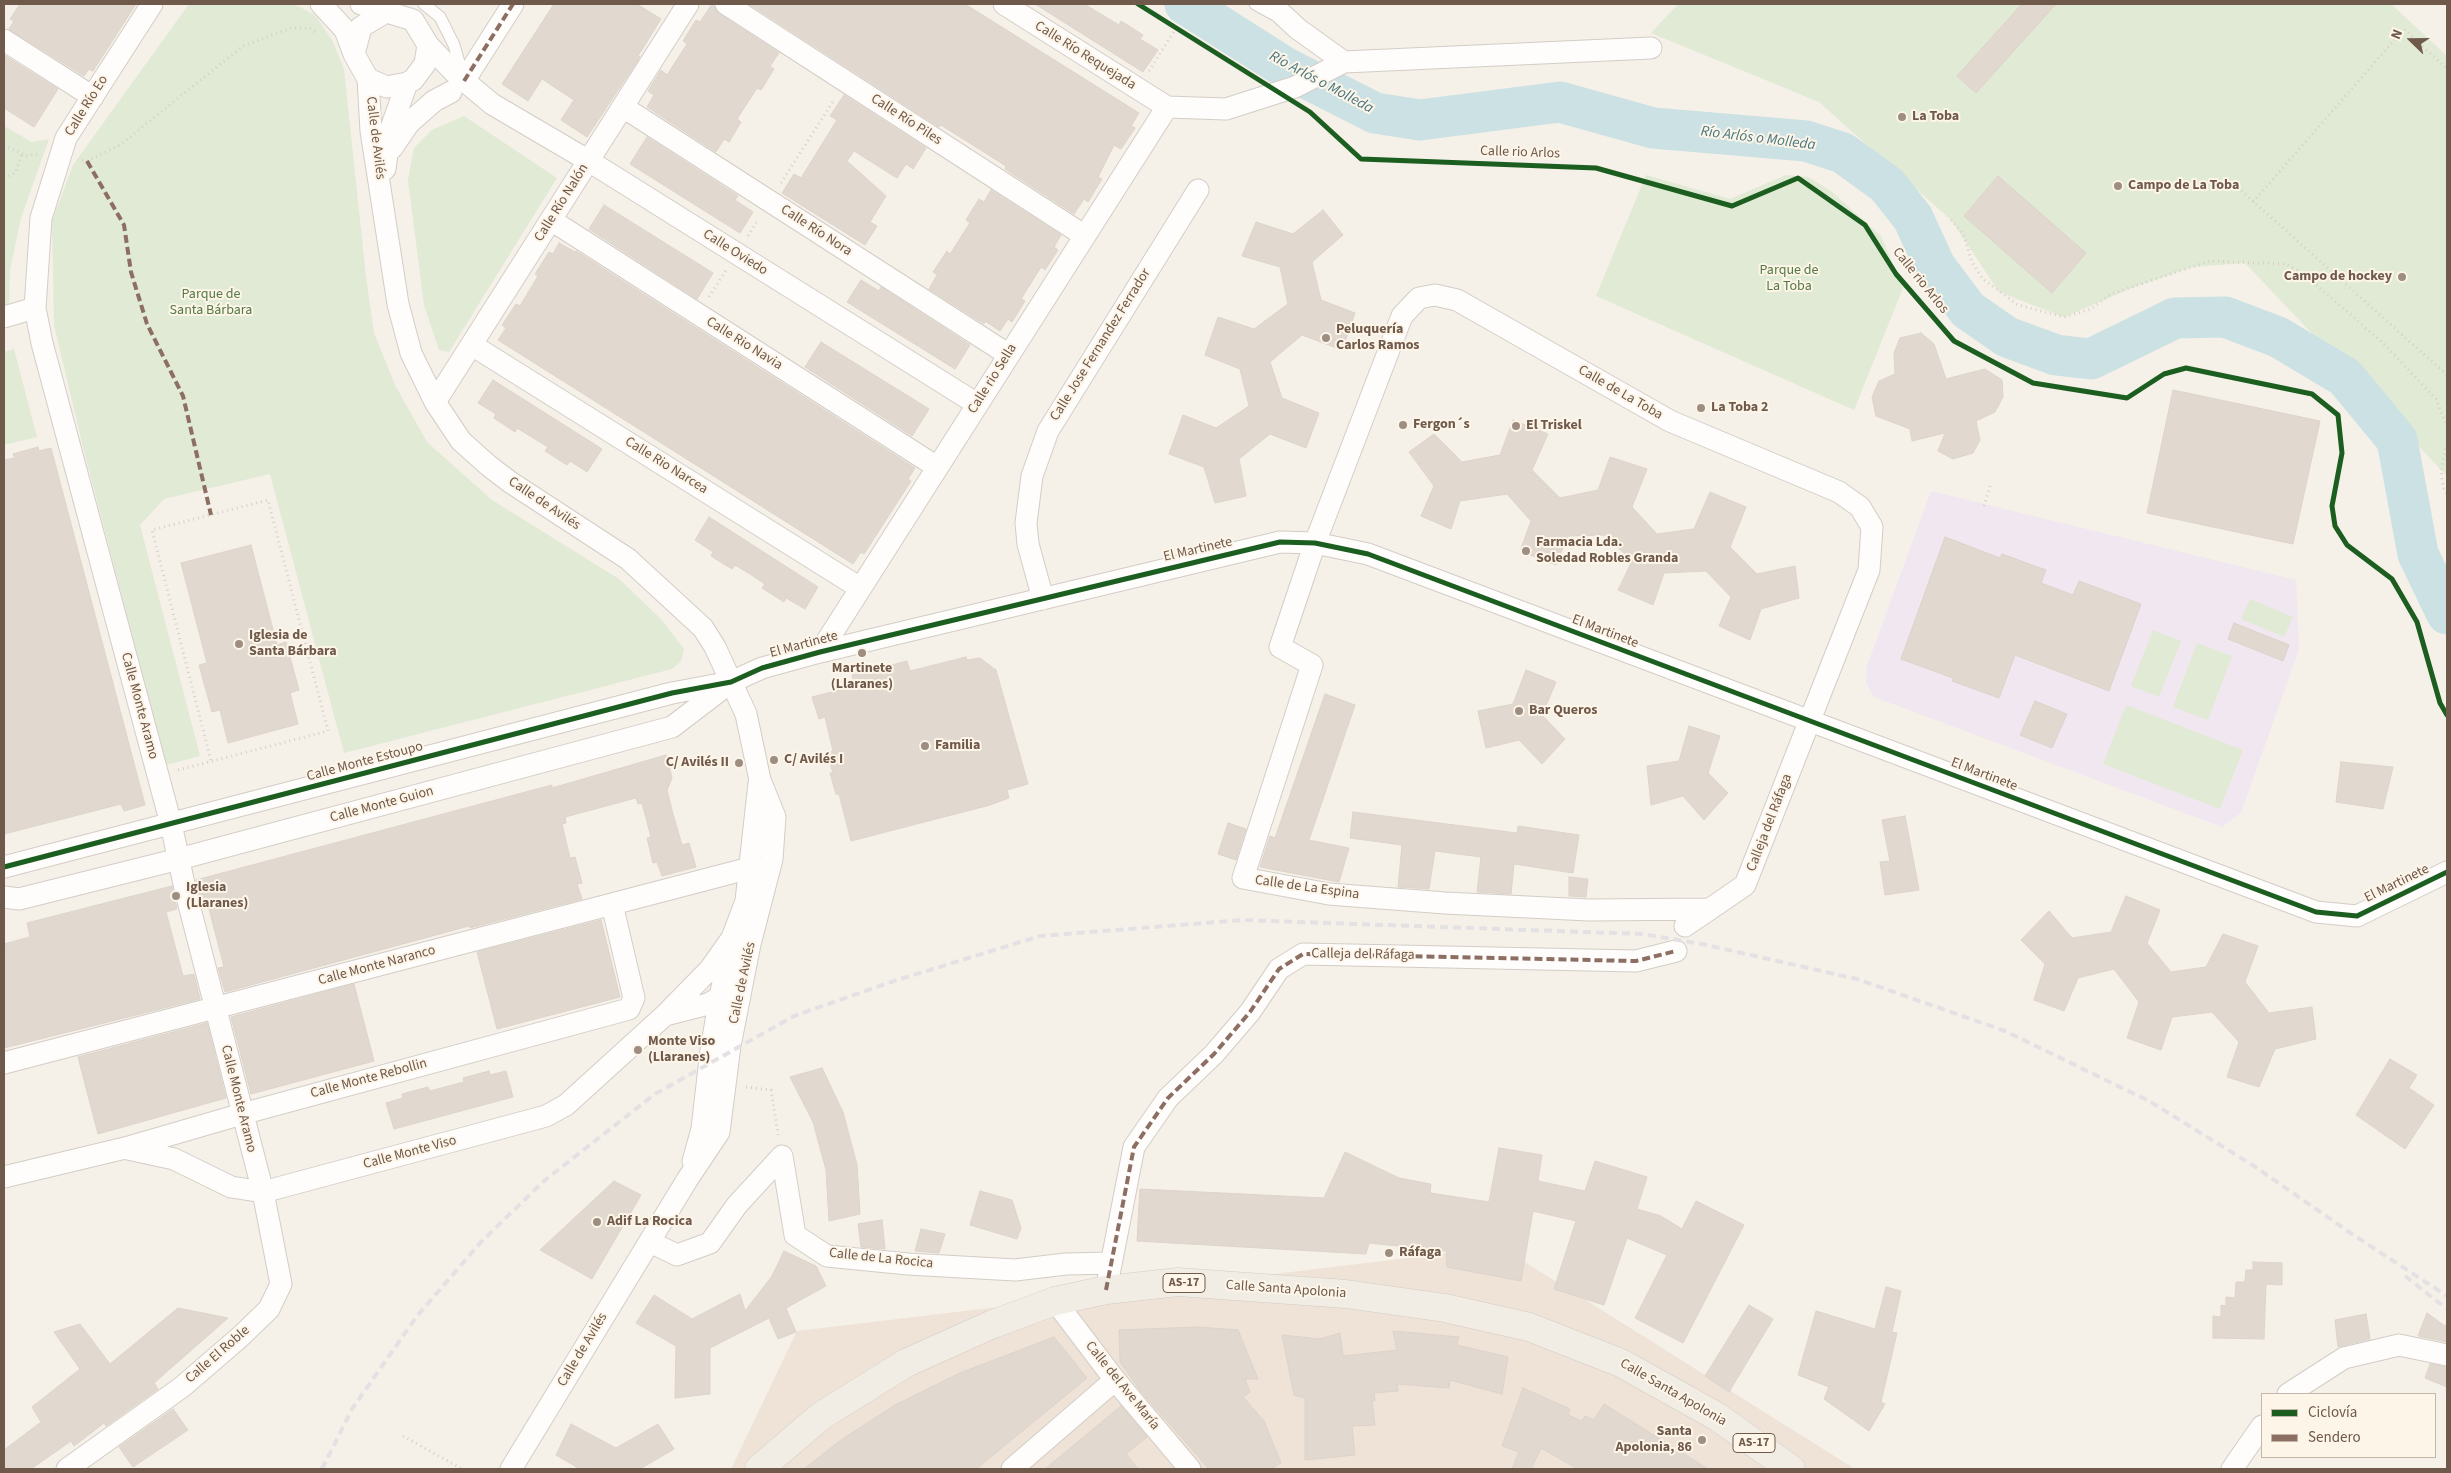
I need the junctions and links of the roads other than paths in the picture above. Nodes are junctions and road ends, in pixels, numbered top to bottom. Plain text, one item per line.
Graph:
1 (152, 4) edge
2 (321, 4) edge
3 (361, 4) edge
4 (424, 4) edge
5 (513, 4) edge
6 (688, 4) edge
7 (726, 4) edge
8 (1004, 4) edge
9 (1256, 4) edge
10 (1271, 4) edge
11 (386, 12) junction
12 (1298, 29) junction
13 (4, 40) edge
14 (428, 44) junction
15 (1651, 48) dead end
16 (354, 54) junction
17 (1337, 65) junction
18 (368, 79) junction
19 (410, 81) junction
20 (457, 86) junction
21 (93, 97) junction
22 (623, 107) junction
23 (1167, 107) junction
24 (386, 156) junction
25 (589, 161) junction
26 (1198, 190) dead end
27 (383, 197) junction
28 (41, 218) joint
29 (551, 220) junction
30 (1085, 236) junction
31 (35, 308) junction
32 (4, 317) edge
33 (472, 345) junction
34 (1009, 355) junction
35 (436, 402) junction
36 (977, 404) junction
37 (938, 467) junction
38 (1315, 542) junction
39 (860, 588) junction
40 (1043, 599) junction
41 (820, 652) junction
42 (731, 682) junction
43 (1809, 720) junction
44 (760, 780) junction
45 (171, 824) junction
46 (179, 860) junction
47 (4, 867) edge
48 (750, 868) junction
49 (2447, 872) edge
50 (9, 901) edge
51 (612, 904) junction
52 (1710, 909) junction
53 (1685, 926) dead end
54 (741, 941) junction
55 (1676, 951) dead end
56 (720, 997) junction
57 (678, 1006) junction
58 (215, 1008) junction
59 (720, 1048) junction
60 (4, 1063) edge
61 (242, 1114) junction
62 (125, 1148) junction
63 (4, 1177) edge
64 (687, 1180) junction
65 (263, 1192) junction
66 (650, 1242) junction
67 (1111, 1262) junction
68 (1106, 1290) junction
69 (1055, 1301) junction
70 (2447, 1354) edge
71 (1115, 1380) junction
72 (2290, 1393) edge
73 (2261, 1427) edge
74 (67, 1469) edge
75 (511, 1469) edge
76 (759, 1469) edge
77 (1012, 1469) edge
78 (1190, 1469) edge
79 (1791, 1469) edge
80 (2232, 1469) edge

1 - 21 street, Calle Río Eo
2 - 16 street
3 - 11 street
4 - 20 lane
5 - 20 street
6 - 22 street, Calle Río Nalón
7 - 30 street, Calle Río Piles
8 - 23 street, Calle Río Requejada
9 - 12 lane
10 - 12 street
11 - 14 street
11 - 16 street
12 - 17 street
13 - 21 street
14 - 19 street
14 - 20 street, Calle Oviedo
15 - 17 street
16 - 18 street
17 - 23 street
18 - 19 street
18 - 27 street, Calle de Avilés
19 - 20 street, Calle Oviedo
19 - 24 street, Calle de Avilés
20 - 24 street, Calle de Avilés
20 - 25 street, Calle Oviedo
21 - 28 street, Calle Río Eo
22 - 25 street, Calle Río Nalón
22 - 34 street, Calle Río Nora
23 - 30 street, Calle rio Sella
24 - 27 street, Calle de Avilés
25 - 29 street, Calle Río Nalón
25 - 36 street, Calle Oviedo
26 - 40 street, Calle Jose Fernandez Ferrador
27 - 35 street, Calle de Avilés
28 - 31 street, Calle Monte Aramo
29 - 33 street, Calle Río Nalón
29 - 37 street, Calle Rio Navia
30 - 34 street, Calle rio Sella
31 - 32 street
31 - 45 street, Calle Monte Aramo
33 - 35 street, Calle Río Nalón
33 - 39 street, Calle Rio Narcea
34 - 36 street, Calle rio Sella
35 - 42 street, Calle de Avilés
36 - 37 street, Calle rio Sella
37 - 39 street, Calle rio Sella
38 - 40 street, El Martinete
38 - 43 street, El Martinete
38 - 43 street, Calle de La Toba
38 - 52 street, Calle de La Espina
39 - 41 street, Calle rio Sella
40 - 41 street, El Martinete
41 - 42 street, El Martinete
42 - 44 street, Calle de Avilés
42 - 45 street, Calle Monte Estoupo
42 - 46 street, Calle Monte Guion
43 - 49 street, El Martinete
43 - 52 street, Calleja del Ráfaga
44 - 48 street, Calle de Avilés
44 - 54 street, Calle de Avilés
45 - 46 street, Calle Monte Aramo
45 - 47 street, Calle Monte Estoupo
46 - 50 street, Calle Monte Guion
46 - 58 street, Calle Monte Aramo
48 - 51 street, Calle Monte Naranco
48 - 54 street, Calle de Avilés
51 - 58 street, Calle Monte Naranco
51 - 61 street, Calle Monte Rebollin
52 - 53 street, Calleja del Ráfaga
54 - 56 street
54 - 57 street, Calle Monte Viso
54 - 59 street, Calle de Avilés
55 - 67 street, Calleja del Ráfaga
56 - 57 street, Calle Monte Viso
56 - 59 street
57 - 59 street
57 - 65 street, Calle Monte Viso
58 - 60 street, Calle Monte Naranco
58 - 61 street, Calle Monte Aramo
59 - 64 street, Calle de Avilés
59 - 64 street, Calle de Avilés
61 - 62 street, Calle Monte Rebollin
61 - 65 street, Calle Monte Aramo
62 - 63 street, Calle Monte Rebollin
62 - 65 street, Calle Monte Viso
64 - 66 street, Calle de Avilés
65 - 74 street, Calle El Roble
66 - 67 street, Calle de La Rocica
66 - 75 street, Calle de Avilés
67 - 68 street, Calleja del Ráfaga
68 - 69 main road, Calle Santa Apolonia / AS-17
68 - 79 main road, Calle Santa Apolonia / AS-17
69 - 71 street, Calle del Ave María
69 - 76 main road, Calle Santa Apolonia / AS-17
70 - 72 street
71 - 77 street
71 - 78 street, Calle del Ave María
73 - 80 street

